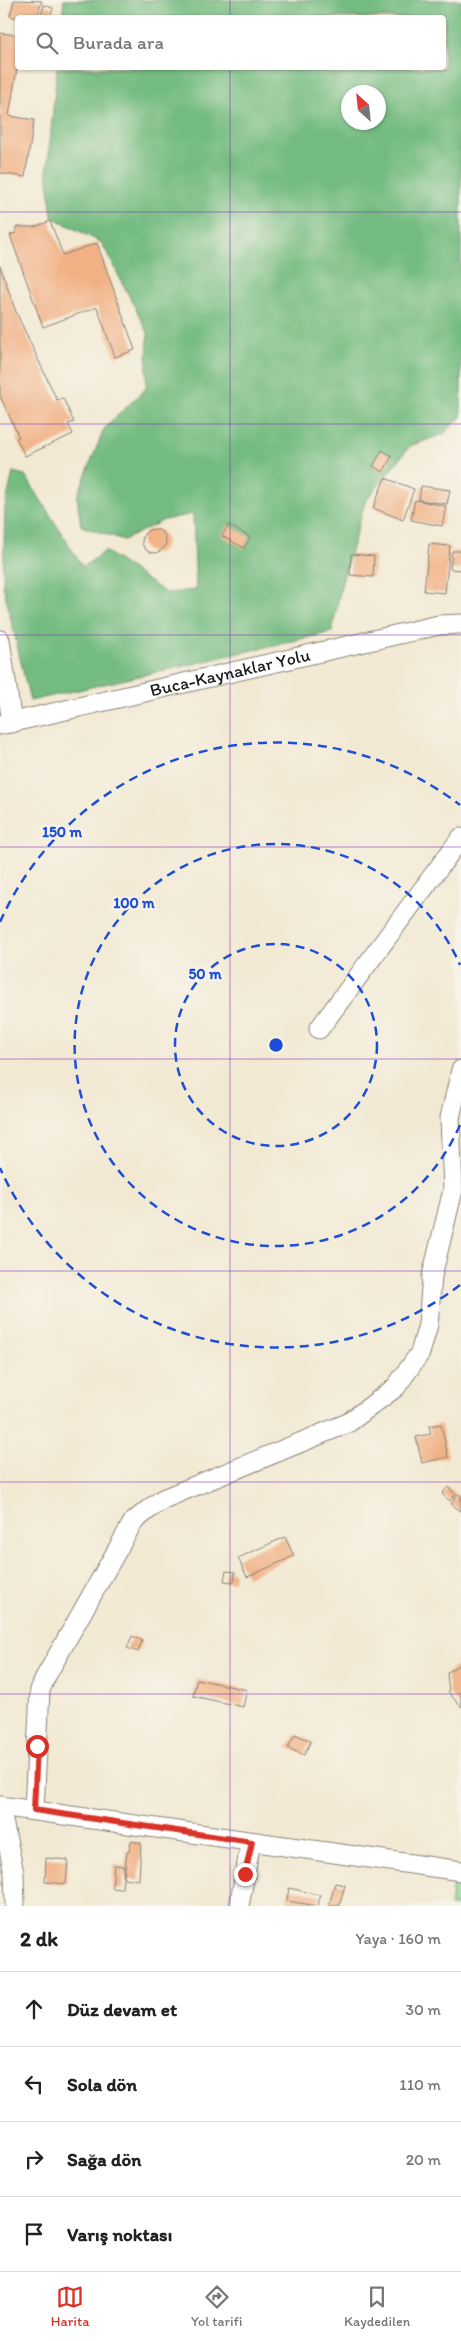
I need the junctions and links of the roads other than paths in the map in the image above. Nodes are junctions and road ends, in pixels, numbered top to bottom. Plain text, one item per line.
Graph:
1 (461, 624) edge
2 (0, 640) edge
3 (6, 724) edge
4 (461, 838) edge
5 (319, 1029) dead end
6 (461, 1070) edge
7 (0, 1806) edge
8 (34, 1810) junction
9 (252, 1842) junction
10 (461, 1871) edge
11 (15, 1906) edge
12 (239, 1906) edge

1 - 3 street, Buca-Kaynaklar Yolu
2 - 3 street
4 - 5 street
6 - 8 street
7 - 8 street
7 - 11 street
8 - 9 street
9 - 10 street
9 - 12 street

